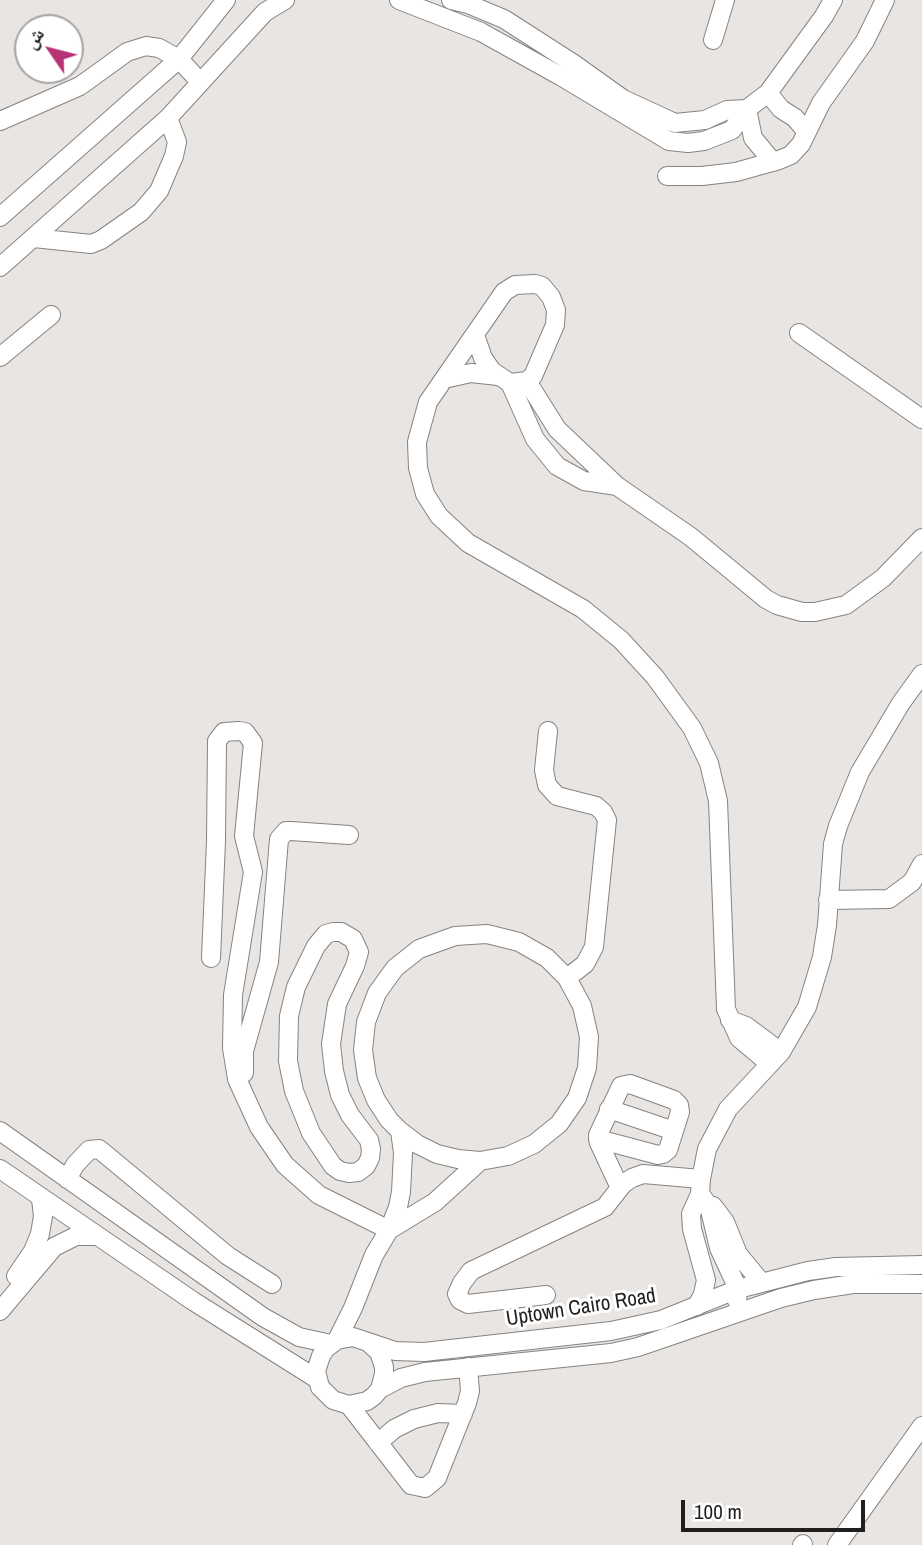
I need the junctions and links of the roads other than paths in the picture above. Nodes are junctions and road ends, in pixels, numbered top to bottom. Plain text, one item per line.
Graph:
1 (226, 0) edge
2 (285, 0) edge
3 (399, 0) edge
4 (451, 0) edge
5 (725, 0) edge
6 (833, 0) edge
7 (885, 0) edge
8 (713, 40) dead end
9 (179, 59) junction
10 (568, 70) junction
11 (200, 82) junction
12 (768, 93) junction
13 (747, 109) junction
14 (168, 118) junction
15 (0, 121) edge
16 (675, 123) junction
17 (806, 131) junction
18 (669, 141) junction
19 (773, 162) junction
20 (667, 176) dead end
21 (0, 217) edge
22 (34, 238) junction
23 (0, 267) edge
24 (51, 315) dead end
25 (799, 333) dead end
26 (475, 335) junction
27 (0, 357) edge
28 (444, 379) junction
29 (512, 380) junction
30 (922, 419) edge
31 (617, 486) junction
32 (922, 538) edge
33 (922, 674) edge
34 (548, 731) dead end
35 (349, 835) dead end
36 (216, 841) junction
37 (244, 844) junction
38 (922, 864) edge
39 (828, 900) junction
40 (211, 958) dead end
41 (567, 978) junction
42 (334, 1017) junction
43 (366, 1021) junction
44 (775, 1058) junction
45 (367, 1078) junction
46 (337, 1084) junction
47 (249, 1107) junction
48 (609, 1109) junction
49 (0, 1131) edge
50 (674, 1131) junction
51 (400, 1132) junction
52 (598, 1139) junction
53 (480, 1161) junction
54 (0, 1169) edge
55 (67, 1179) junction
56 (700, 1186) junction
57 (620, 1188) junction
58 (41, 1199) junction
59 (389, 1230) junction
60 (96, 1236) junction
61 (922, 1265) edge
62 (25, 1273) junction
63 (761, 1282) junction
64 (272, 1284) dead end
65 (922, 1284) edge
66 (738, 1289) junction
67 (358, 1295) junction
68 (545, 1295) dead end
69 (0, 1301) edge
70 (697, 1306) junction
71 (0, 1311) edge
72 (365, 1340) junction
73 (657, 1341) junction
74 (334, 1342) junction
75 (468, 1367) junction
76 (317, 1379) junction
77 (380, 1389) junction
78 (349, 1405) junction
79 (463, 1414) junction
80 (922, 1426) edge
81 (378, 1443) junction
82 (837, 1545) edge

1 - 9 street
2 - 11 street
3 - 10 street
4 - 10 street
5 - 8 street
6 - 12 street
7 - 17 street
9 - 11 street
9 - 15 street
9 - 21 street
10 - 16 street
10 - 18 street
11 - 14 street
12 - 13 street
12 - 17 street
13 - 16 street
13 - 18 street
13 - 19 street
14 - 22 street
14 - 22 street
16 - 18 street
17 - 19 street
19 - 20 street
22 - 23 street
24 - 27 street
25 - 30 street
26 - 28 street
26 - 29 street
26 - 29 street
28 - 29 street
28 - 44 street
29 - 31 street
29 - 31 street
31 - 32 street
33 - 39 street
34 - 41 street
35 - 47 street
36 - 37 street
36 - 37 street
36 - 40 street
37 - 47 street
38 - 39 street
39 - 44 street
41 - 43 street
41 - 53 street
42 - 43 street
42 - 46 street
42 - 46 street
43 - 45 street
44 - 56 street
45 - 46 street
45 - 51 street
47 - 59 street
48 - 50 street
48 - 50 street
48 - 52 street
49 - 55 street
50 - 52 street
51 - 53 street
51 - 59 street
52 - 57 street
53 - 59 street
54 - 58 street
55 - 64 street
55 - 74 street
56 - 57 street
56 - 63 street
56 - 66 street
56 - 70 street
57 - 68 street
58 - 60 street
58 - 62 street
59 - 67 street
60 - 62 street
60 - 76 street
61 - 63 street, Uptown Cairo Road
62 - 69 street
62 - 71 street
63 - 66 street, Uptown Cairo Road
65 - 73 street, Uptown Cairo Road
66 - 70 street, Uptown Cairo Road
66 - 73 street
67 - 72 street
67 - 74 street
70 - 72 street, Uptown Cairo Road
72 - 74 street
72 - 77 street
73 - 75 street, Uptown Cairo Road
74 - 76 street
75 - 77 street, Uptown Cairo Road
75 - 79 street
76 - 78 street
77 - 78 street
78 - 81 street
79 - 81 street
79 - 81 street
80 - 82 street

